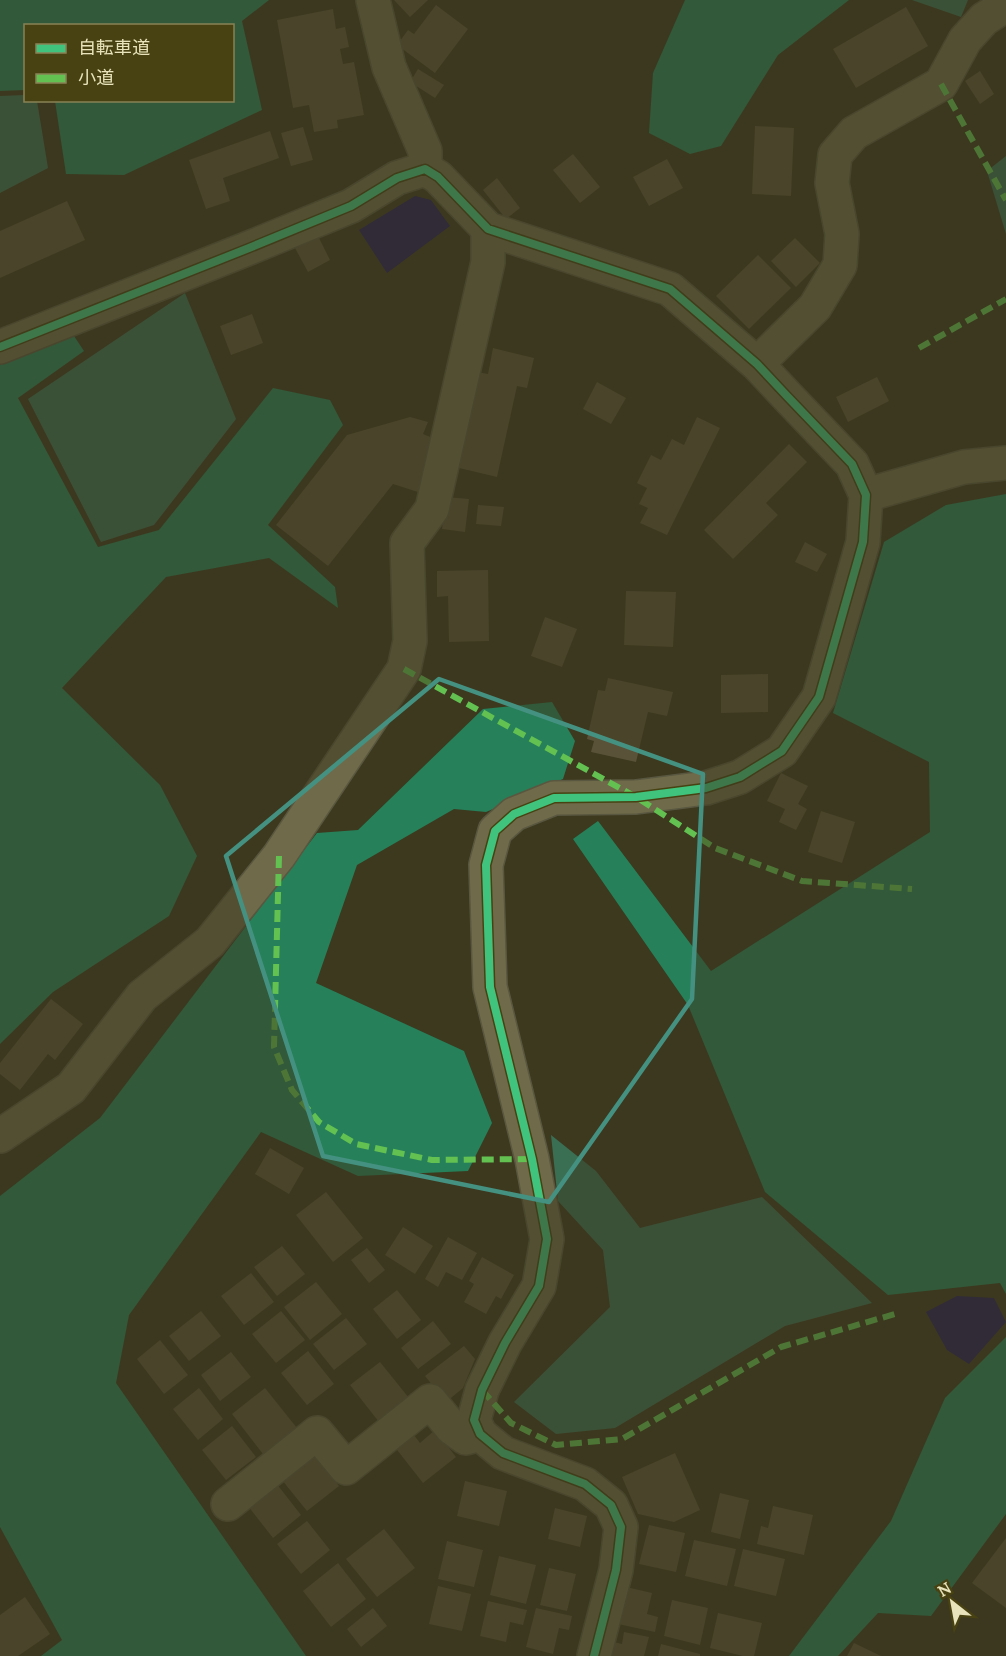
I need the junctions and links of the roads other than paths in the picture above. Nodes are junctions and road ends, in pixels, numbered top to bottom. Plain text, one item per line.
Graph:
1 (373, 0) edge
2 (1006, 5) edge
3 (425, 170) junction
4 (488, 229) junction
5 (0, 347) edge
6 (757, 364) junction
7 (1006, 463) edge
8 (866, 495) junction
9 (0, 1136) edge
10 (480, 1434) junction
11 (228, 1504) dead end
12 (594, 1656) edge

1 - 3 street
2 - 6 street
3 - 4 street
3 - 5 street
4 - 6 street
4 - 9 street
6 - 8 street
7 - 8 street
8 - 10 street
10 - 11 street
10 - 12 street

